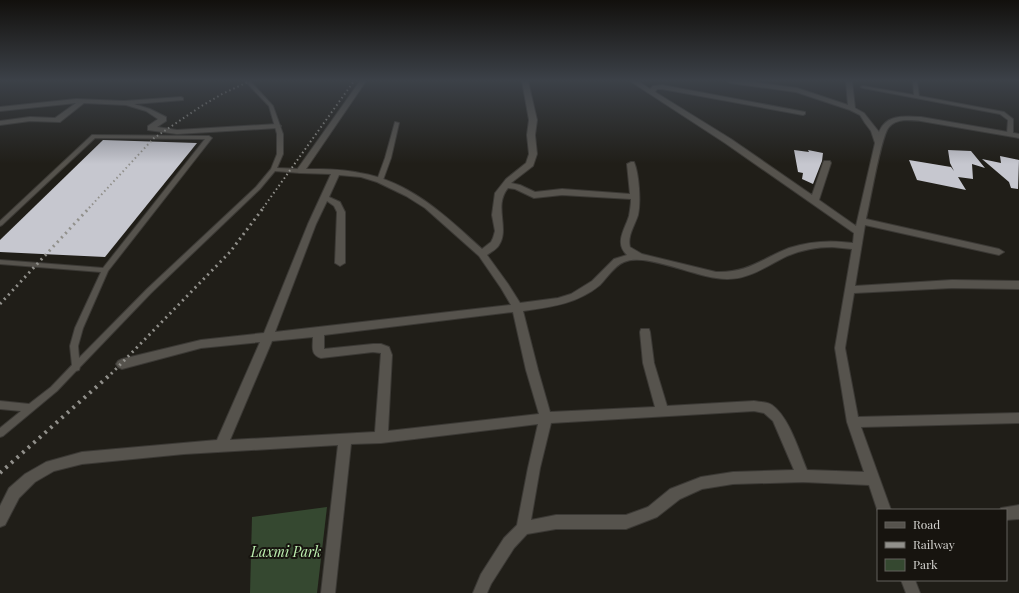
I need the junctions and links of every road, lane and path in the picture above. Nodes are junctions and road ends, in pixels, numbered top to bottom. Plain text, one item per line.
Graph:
1 (72, 109) edge
2 (143, 109) edge
3 (272, 109) edge
4 (343, 109) edge
5 (531, 109) edge
6 (676, 109) edge
7 (776, 109) edge
8 (852, 109) edge
9 (979, 109) edge
10 (804, 114) dead end
11 (0, 123) edge
12 (397, 123) dead end
13 (277, 126) junction
14 (1014, 135) edge
15 (879, 143) junction
16 (827, 163) dead end
17 (631, 164) dead end
18 (274, 169) junction
19 (300, 170) junction
20 (336, 172) junction
21 (380, 180) junction
22 (506, 185) junction
23 (634, 197) junction
24 (324, 198) junction
25 (814, 201) junction
26 (862, 221) junction
27 (0, 224) edge
28 (859, 232) junction
29 (857, 247) junction
30 (999, 252) dead end
31 (482, 254) junction
32 (639, 257) junction
33 (0, 262) edge
34 (340, 263) dead end
35 (105, 270) junction
36 (1019, 285) edge
37 (850, 290) junction
38 (517, 307) junction
39 (320, 332) junction
40 (645, 332) dead end
41 (268, 337) junction
42 (122, 364) dead end
43 (76, 368) junction
44 (0, 405) edge
45 (31, 408) junction
46 (663, 412) junction
47 (546, 418) junction
48 (1019, 418) edge
49 (853, 422) junction
50 (0, 433) edge
51 (381, 437) junction
52 (345, 440) junction
53 (221, 446) junction
54 (803, 476) junction
55 (873, 479) junction
56 (884, 509) edge
57 (1019, 512) edge
58 (1007, 513) edge
59 (0, 520) edge
60 (523, 528) junction
61 (908, 581) edge
62 (328, 593) edge
63 (480, 593) edge
64 (913, 593) edge

1 - 11 street
2 - 13 street
3 - 13 lane
4 - 19 street
5 - 22 street
6 - 25 street
7 - 10 street
8 - 15 street
9 - 14 lane
12 - 21 lane
13 - 18 lane
14 - 15 street
15 - 26 street
16 - 25 street
17 - 23 street
18 - 19 lane
18 - 43 lane
19 - 20 street
20 - 21 street
20 - 24 street
21 - 31 street
22 - 23 street
22 - 31 street
23 - 32 street
24 - 34 street
24 - 41 street
25 - 28 street
26 - 28 street
26 - 30 street
27 - 35 lane
28 - 29 street
29 - 32 street
29 - 37 street
31 - 38 street
32 - 38 street
33 - 35 lane
35 - 43 lane
36 - 37 street
37 - 49 street
38 - 39 street
38 - 47 street
39 - 41 street
39 - 51 street
40 - 46 street
41 - 42 street
41 - 53 street
43 - 45 lane
44 - 45 lane
45 - 50 lane
46 - 47 street
46 - 54 street
47 - 51 street
47 - 60 street
48 - 49 street
49 - 55 street
51 - 52 street
52 - 53 street
52 - 62 street
53 - 59 street
54 - 55 street
54 - 60 street
55 - 56 street
57 - 58 street
60 - 63 street
61 - 64 street

